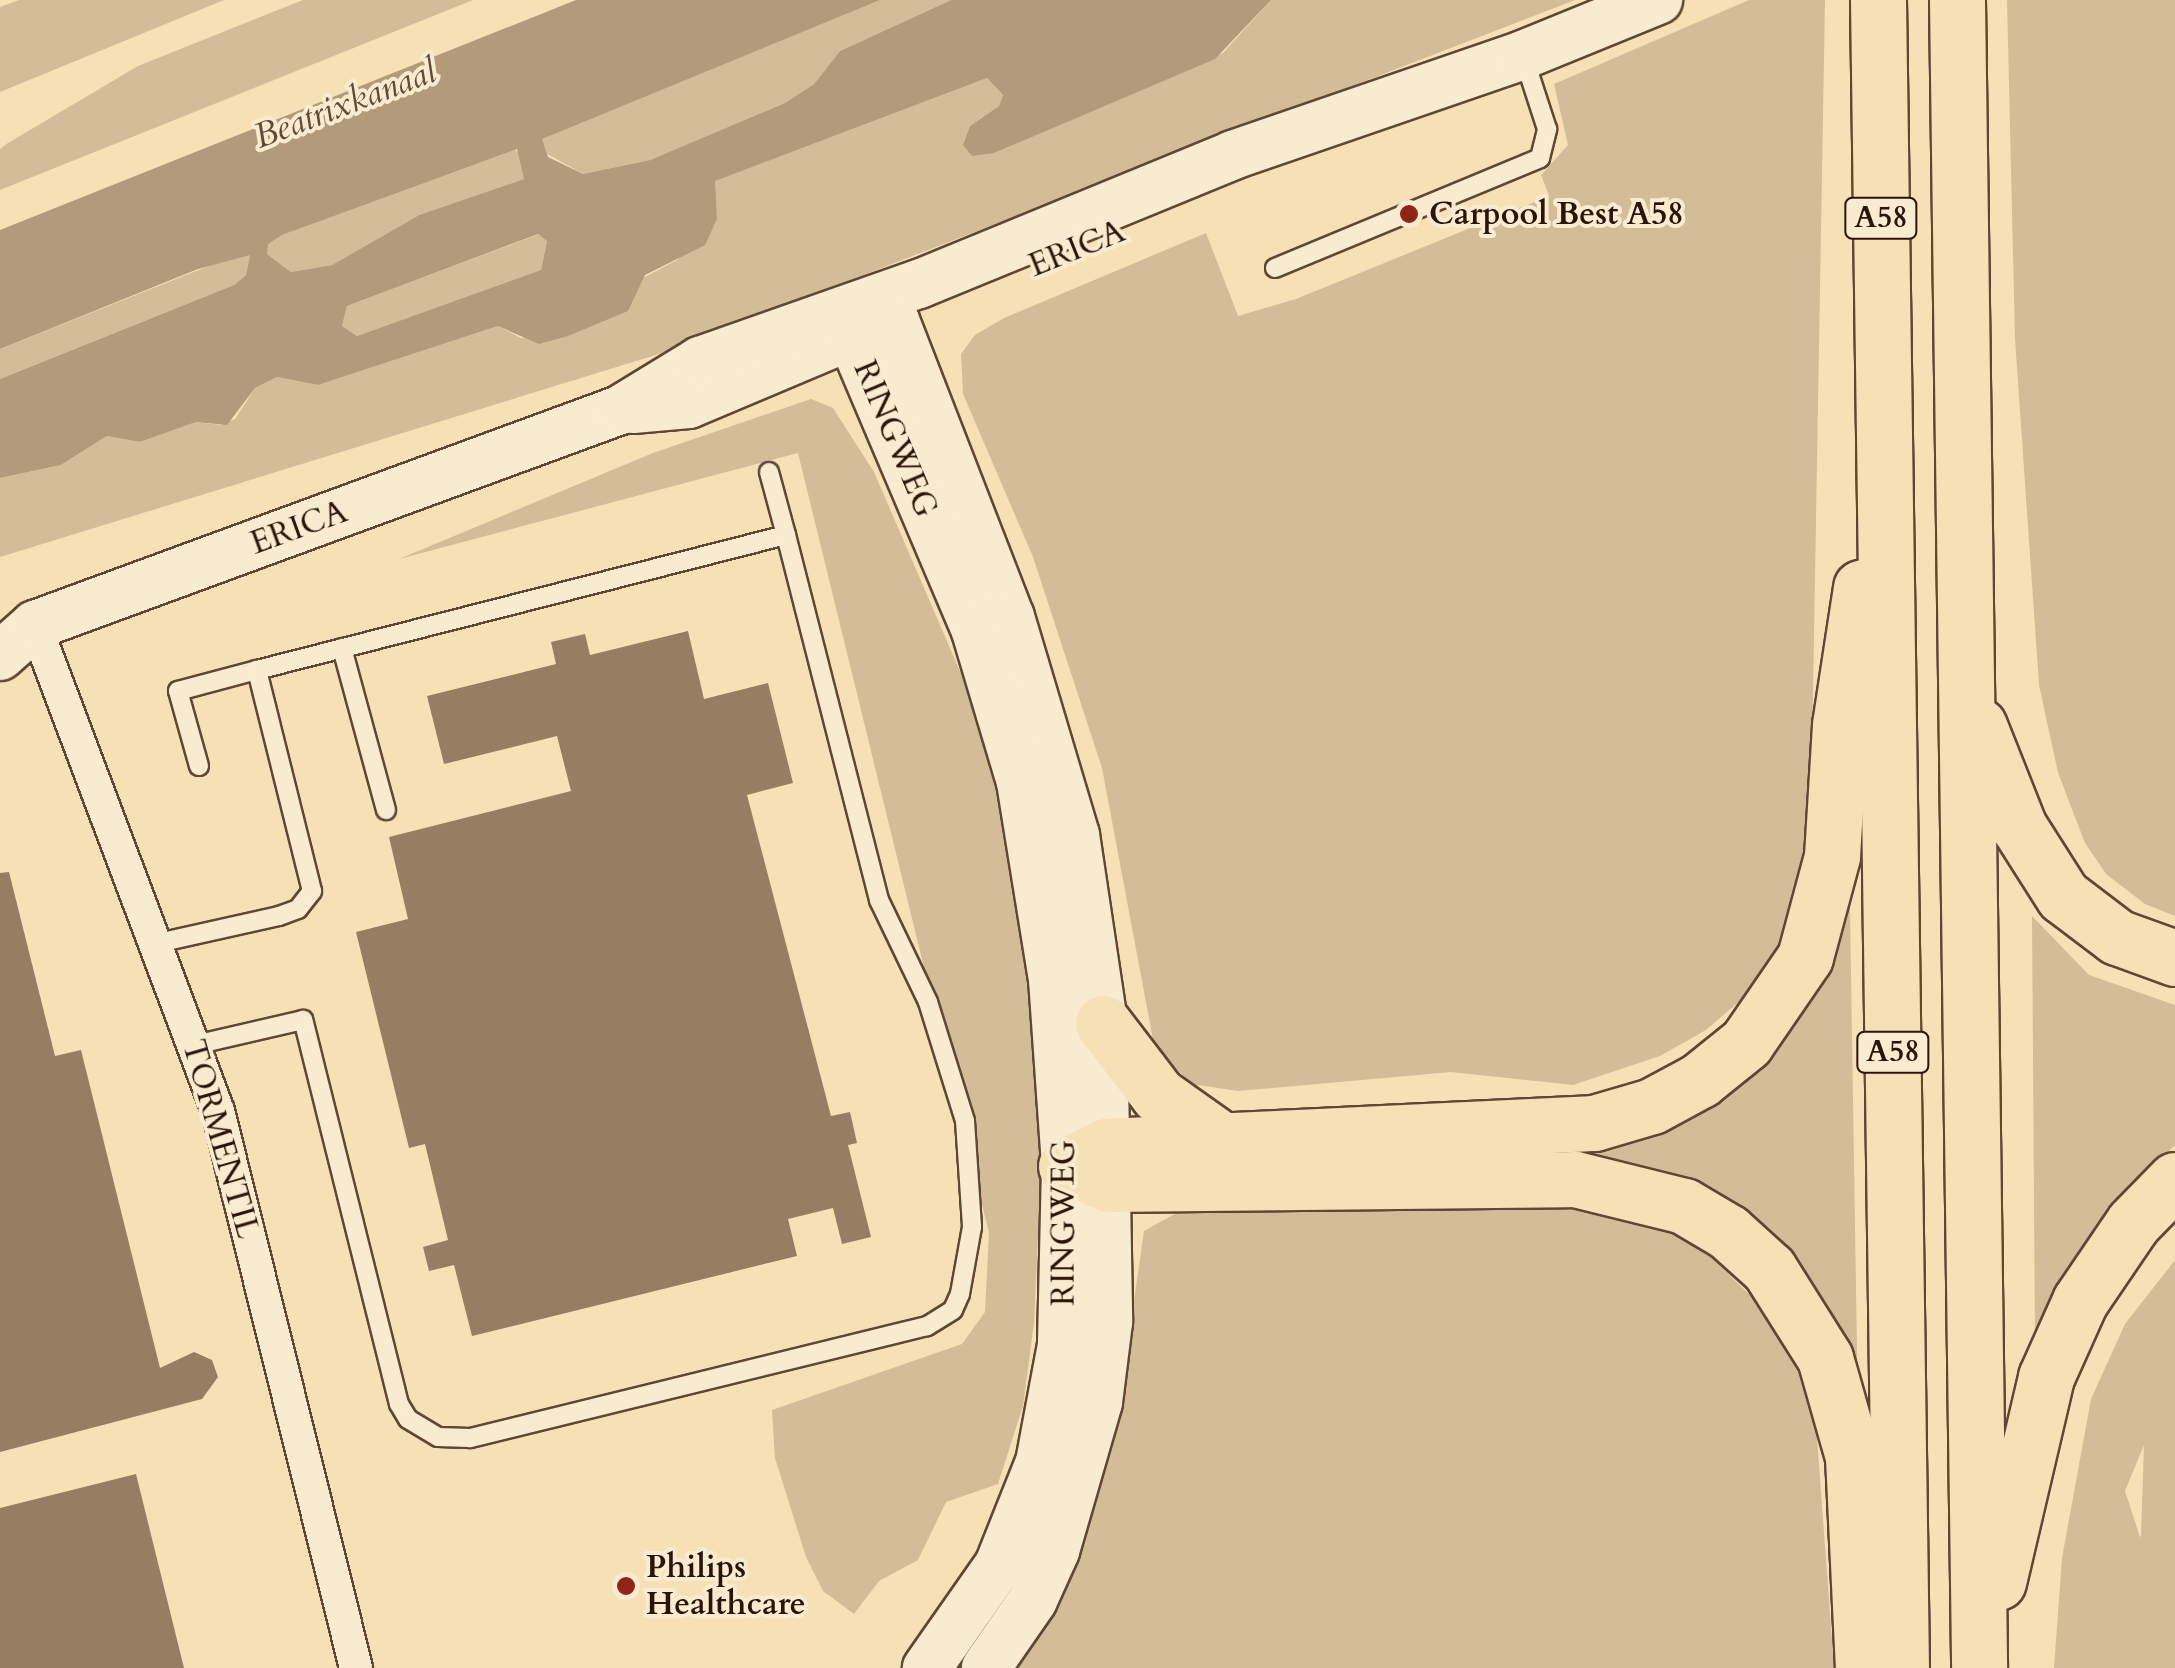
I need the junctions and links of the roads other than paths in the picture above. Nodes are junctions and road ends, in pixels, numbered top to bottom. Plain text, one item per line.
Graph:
1 (1658, 0) edge
2 (1878, 0) edge
3 (1957, 0) edge
4 (1523, 55) junction
5 (1275, 268) dead end
6 (870, 321) junction
7 (1885, 437) junction
8 (769, 472) dead end
9 (786, 535) junction
10 (18, 622) edge
11 (342, 648) junction
12 (0, 656) edge
13 (256, 670) junction
14 (1968, 700) junction
15 (199, 766) dead end
16 (386, 810) dead end
17 (158, 943) junction
18 (2175, 958) edge
19 (1103, 1023) junction
20 (195, 1045) junction
21 (1224, 1141) junction
22 (1093, 1165) junction
23 (2175, 1180) edge
24 (1979, 1665) edge
25 (356, 1668) edge
26 (928, 1668) edge
27 (986, 1668) edge
28 (1863, 1668) edge
29 (1901, 1668) edge

1 - 4 main road, ERICA
2 - 7 highway, A58
3 - 14 highway, A58
4 - 5 lane
4 - 6 main road, ERICA
6 - 10 main road, ERICA
6 - 19 main road, RINGWEG
6 - 22 main road, RINGWEG
7 - 21 highway, A58
7 - 29 highway, A58
8 - 9 lane
9 - 11 lane
9 - 20 lane
10 - 12 main road, ERICA
10 - 17 street, TORMENTIL
11 - 13 lane
11 - 16 lane
13 - 15 lane
13 - 17 lane
14 - 18 highway, A58
14 - 24 highway, A58
17 - 20 street, TORMENTIL
19 - 21 highway
19 - 22 main road, RINGWEG
20 - 25 street, TORMENTIL
21 - 22 highway, A58
22 - 26 main road, RINGWEG
22 - 27 main road, RINGWEG
22 - 28 highway
23 - 24 highway, A58

